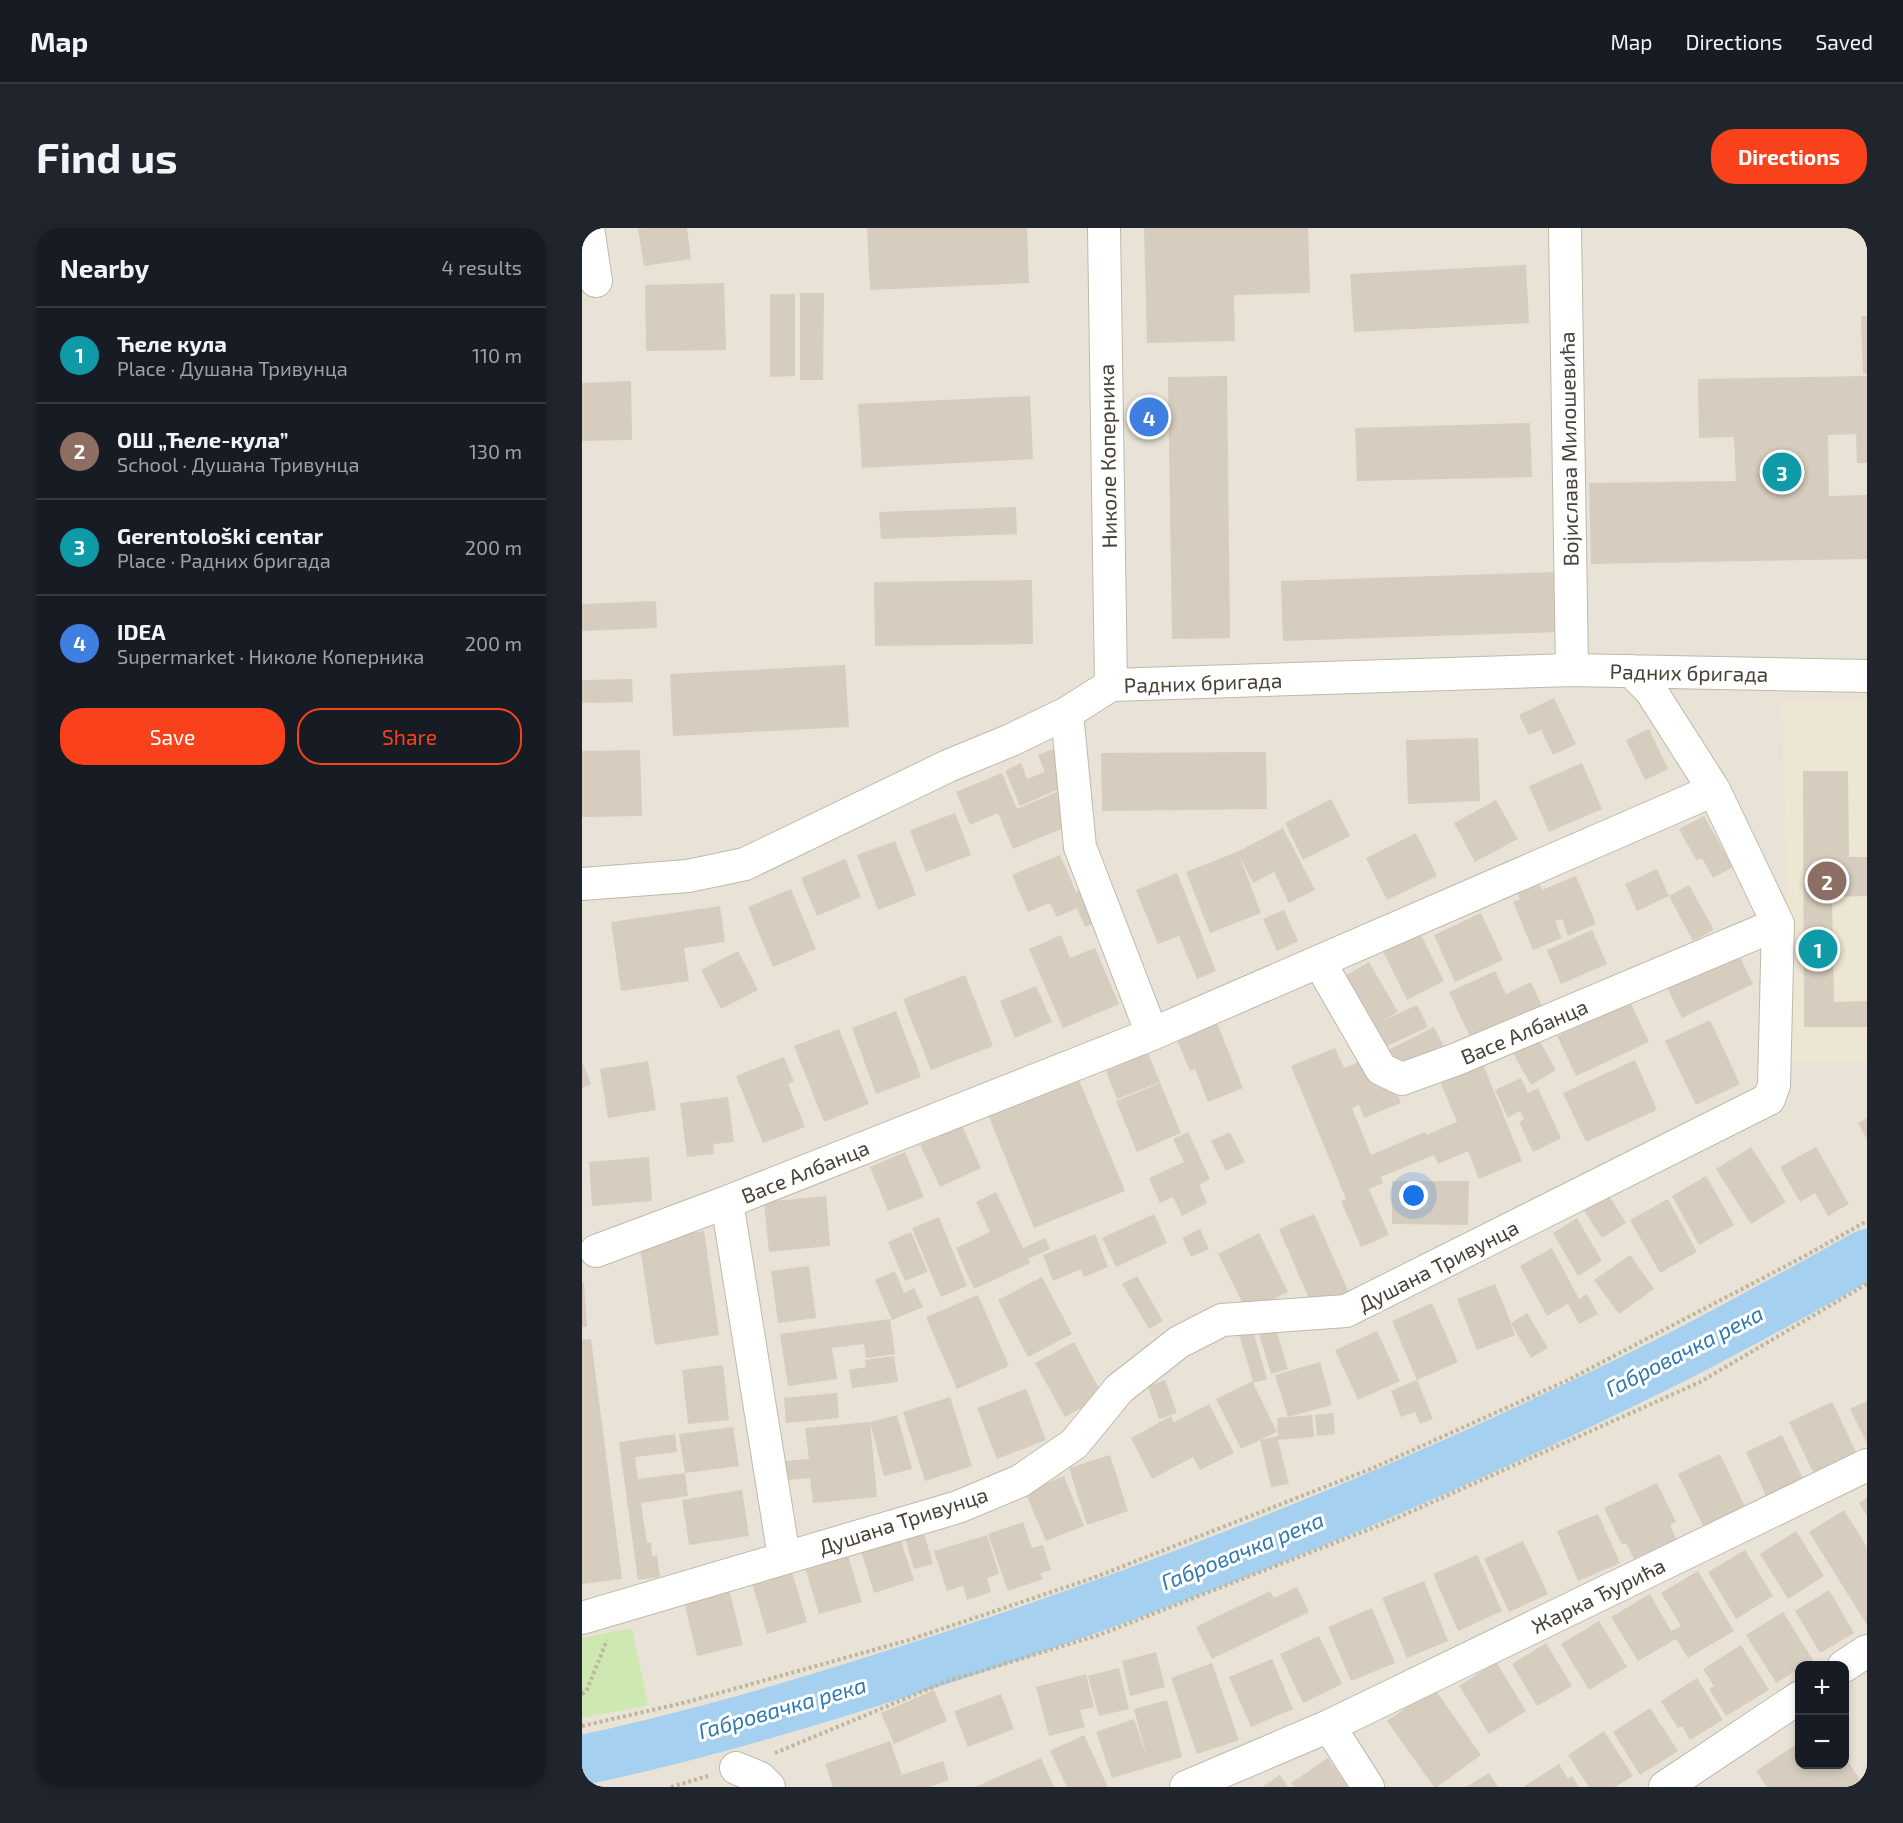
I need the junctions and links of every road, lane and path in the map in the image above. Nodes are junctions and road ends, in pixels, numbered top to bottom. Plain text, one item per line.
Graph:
1 (588, 228) edge
2 (1104, 228) edge
3 (1565, 228) edge
4 (596, 281) dead end
5 (1572, 670) junction
6 (1631, 671) junction
7 (1867, 676) edge
8 (1111, 685) junction
9 (1067, 713) junction
10 (1714, 790) junction
11 (582, 884) edge
12 (1778, 924) junction
13 (1320, 963) junction
14 (1152, 1034) junction
15 (727, 1202) junction
16 (1867, 1221) edge
17 (596, 1251) dead end
18 (1867, 1284) edge
19 (1867, 1465) edge
20 (784, 1557) junction
21 (624, 1605) junction
22 (582, 1618) edge
23 (1867, 1651) edge
24 (1849, 1663) edge
25 (582, 1694) edge
26 (1795, 1700) edge
27 (582, 1726) edge
28 (1329, 1726) junction
29 (736, 1768) junction
30 (671, 1787) edge
31 (769, 1787) edge
32 (1186, 1787) edge
33 (1368, 1787) edge
34 (1665, 1787) edge

1 - 4 street
2 - 8 street, Николе Коперника
3 - 5 street, Војислава Милошевића
5 - 6 street, Радних бригада
5 - 8 street, Радних бригада
6 - 7 street, Радних бригада
6 - 10 street, Душана Тривунца
8 - 9 street, Радних бригада
9 - 11 street, Радних бригада
9 - 14 street
10 - 12 street, Душана Тривунца
10 - 13 street, Васе Албанца
12 - 13 street, Васе Албанца
12 - 20 street, Душана Тривунца
13 - 14 street, Васе Албанца
14 - 15 street, Васе Албанца
15 - 17 street
15 - 20 street, Васе Албанца
16 - 27 path
18 - 29 path
19 - 28 street, Жарка Ђурића
20 - 21 street, Душана Тривунца
21 - 22 street, Душана Тривунца
21 - 25 path
23 - 24 street
26 - 34 street
28 - 32 street, Жарка Ђурића
28 - 33 street
29 - 30 path
29 - 31 street

